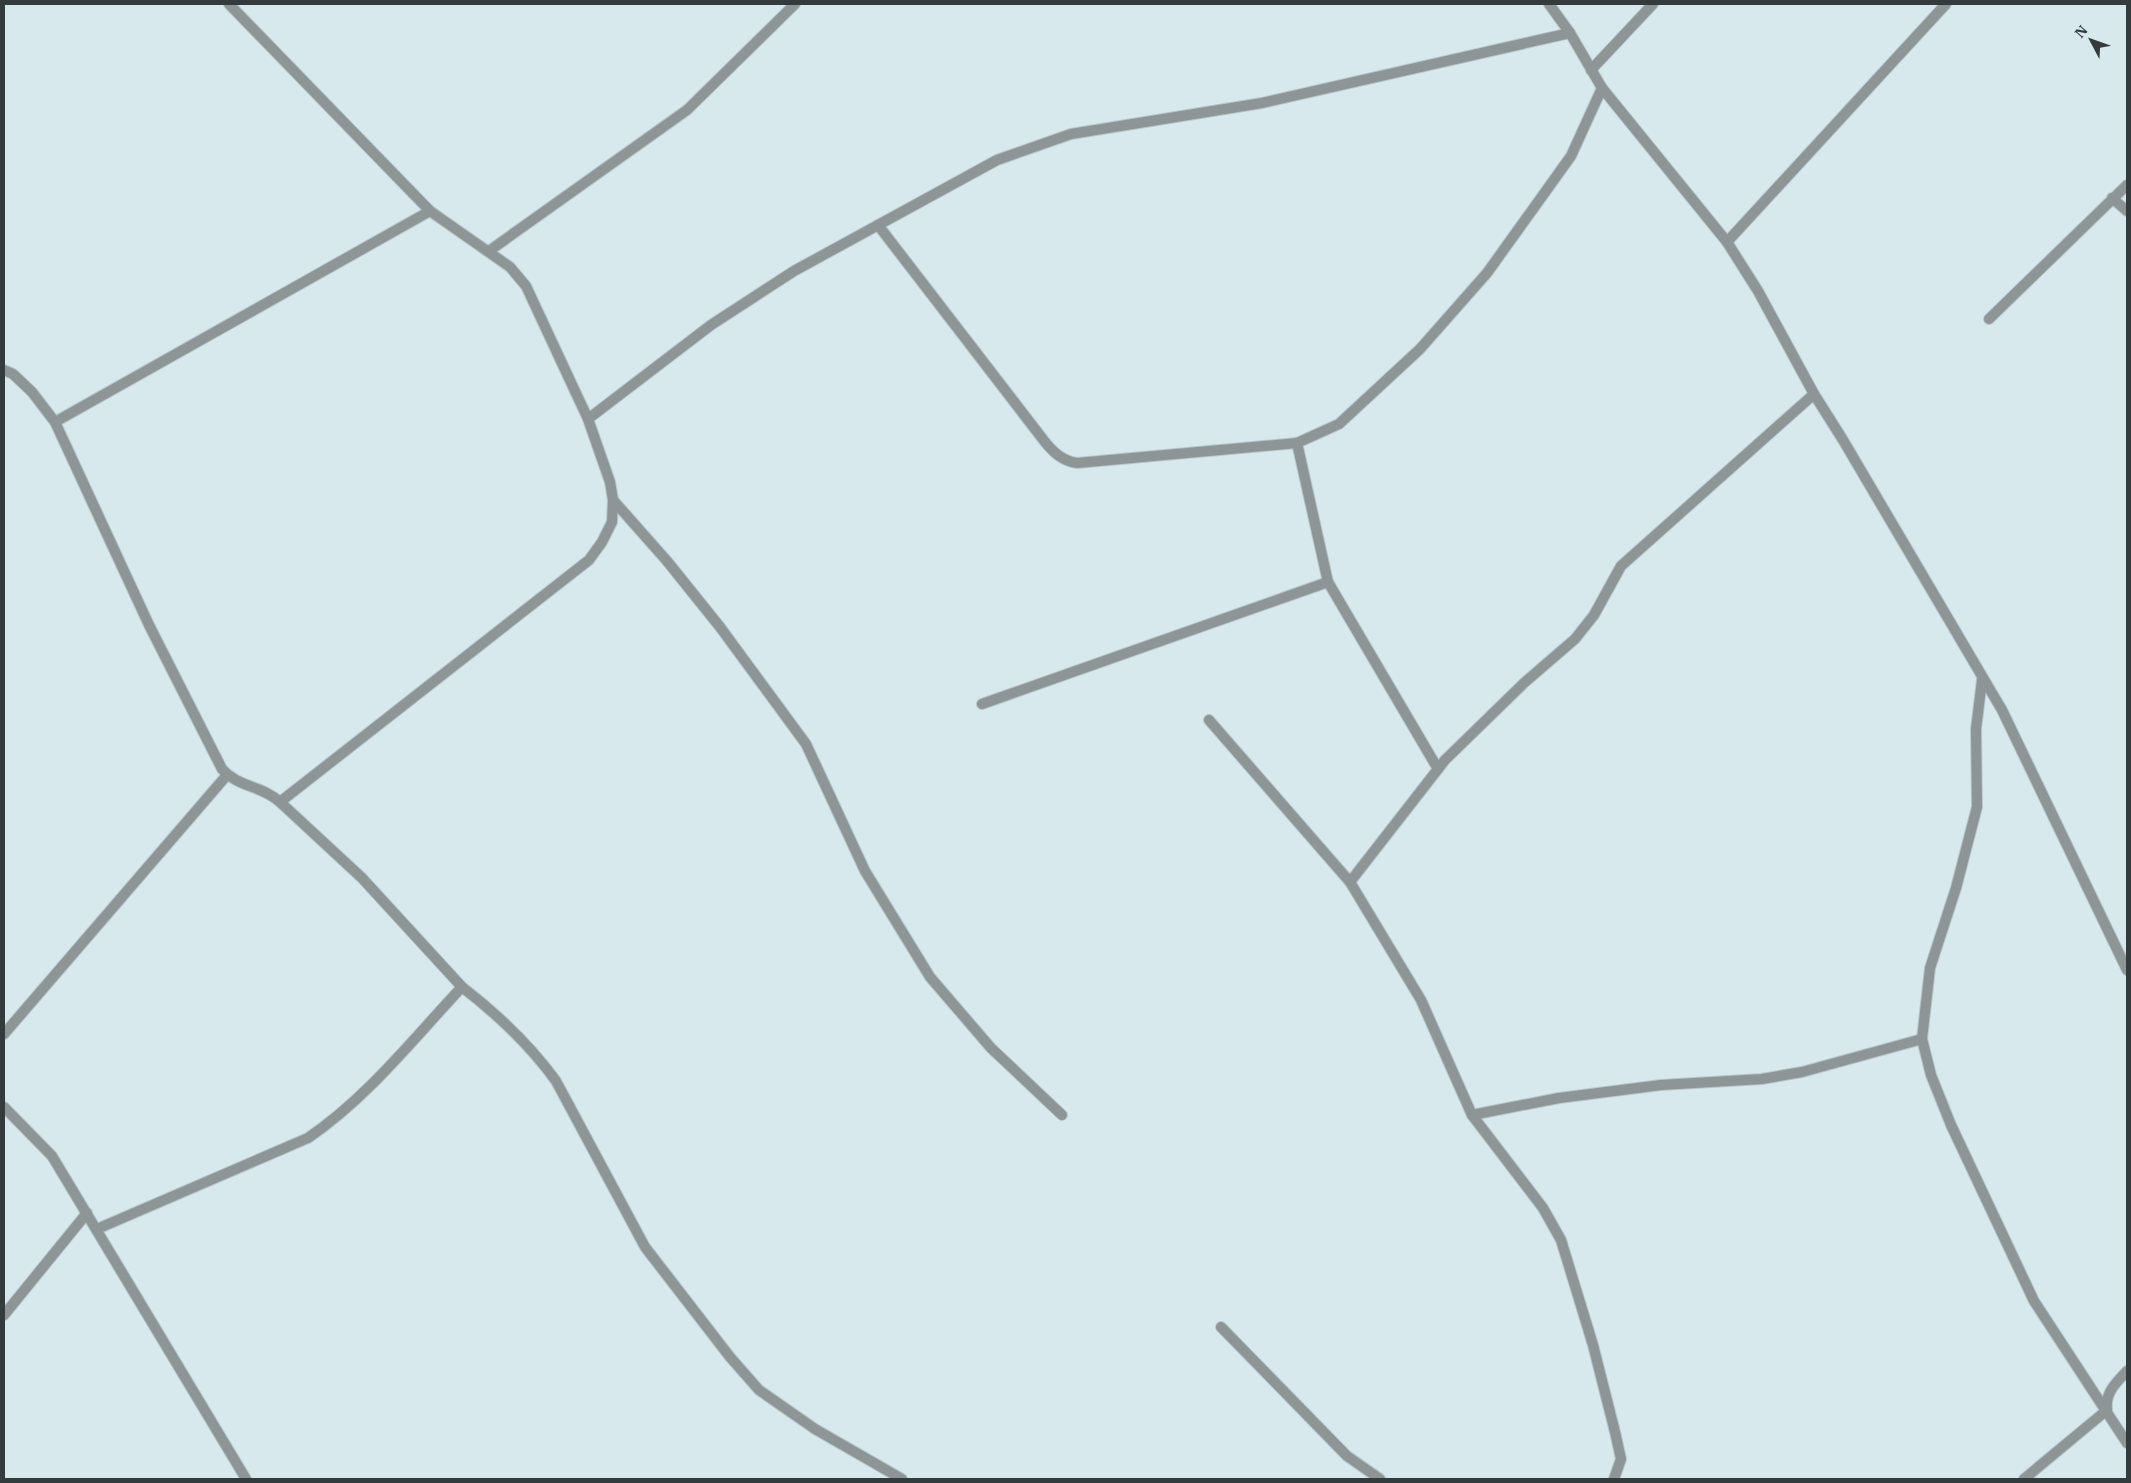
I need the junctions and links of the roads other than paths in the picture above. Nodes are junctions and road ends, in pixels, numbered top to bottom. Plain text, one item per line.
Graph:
1 (229, 4) edge
2 (795, 4) edge
3 (1549, 4) edge
4 (1653, 4) edge
5 (1946, 4) edge
6 (1570, 33) junction
7 (1591, 70) junction
8 (1602, 88) junction
9 (2127, 185) edge
10 (2112, 198) junction
11 (430, 211) junction
12 (2127, 211) edge
13 (878, 225) junction
14 (1727, 242) junction
15 (489, 251) junction
16 (1989, 319) dead end
17 (4, 370) edge
18 (1814, 394) junction
19 (588, 419) junction
20 (55, 422) junction
21 (1297, 443) junction
22 (613, 500) junction
23 (1328, 582) junction
24 (1982, 680) junction
25 (982, 704) dead end
26 (1209, 720) dead end
27 (1438, 769) junction
28 (227, 775) junction
29 (280, 802) junction
30 (1350, 882) junction
31 (2127, 970) edge
32 (462, 987) junction
33 (4, 1034) edge
34 (1922, 1039) junction
35 (4, 1108) edge
36 (1062, 1115) dead end
37 (1472, 1116) junction
38 (88, 1213) junction
39 (97, 1229) junction
40 (4, 1315) edge
41 (1221, 1327) dead end
42 (2127, 1371) edge
43 (2107, 1410) junction
44 (2127, 1443) edge
45 (246, 1479) edge
46 (902, 1479) edge
47 (1380, 1479) edge
48 (1614, 1479) edge
49 (2024, 1479) edge

1 - 11 street
2 - 15 street
3 - 6 street
4 - 7 street
5 - 14 street
6 - 7 street
6 - 13 street
7 - 8 street
8 - 14 street
8 - 21 street
9 - 10 street
10 - 12 street
10 - 16 street
11 - 15 street
11 - 20 street
13 - 19 street
13 - 21 street
14 - 18 street
15 - 19 street
17 - 20 street
18 - 24 street
18 - 27 street
19 - 22 street
20 - 28 street
21 - 23 street
22 - 29 street
22 - 36 street
23 - 25 street
23 - 27 street
24 - 31 street
24 - 34 street
26 - 30 street
27 - 30 street
28 - 29 street
28 - 33 street
29 - 32 street
30 - 37 street
32 - 39 street
32 - 46 street
34 - 37 street
34 - 43 street
35 - 38 street
37 - 48 street
38 - 39 street
38 - 40 street
39 - 45 street
41 - 47 street
42 - 43 street
43 - 44 street
43 - 49 street

